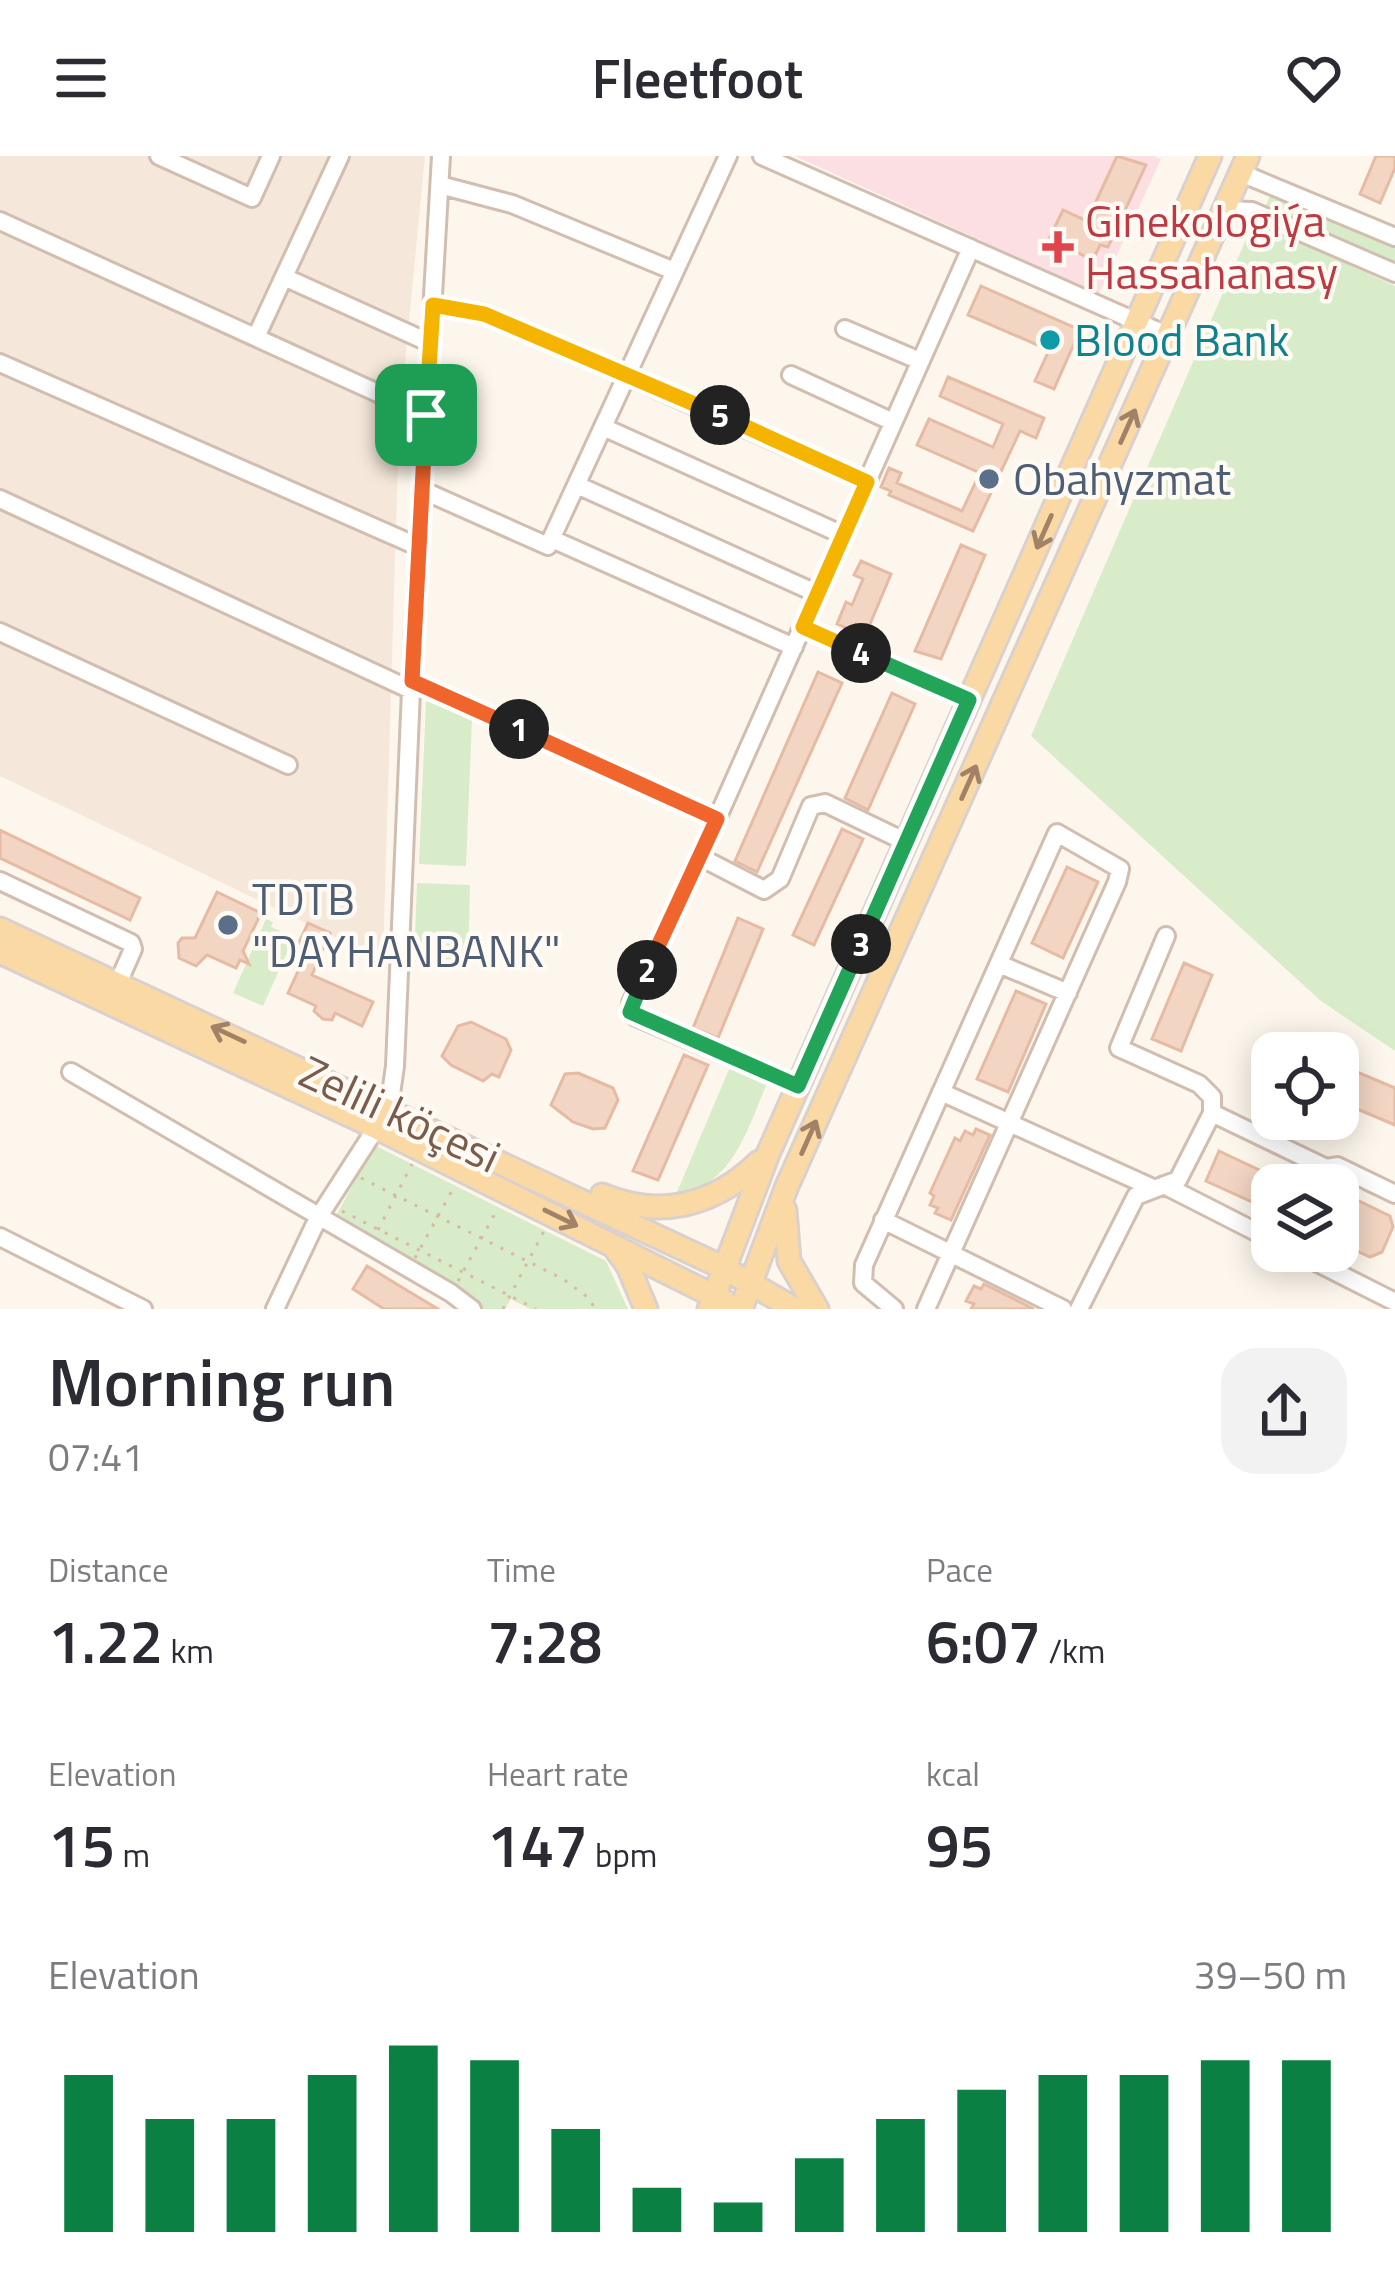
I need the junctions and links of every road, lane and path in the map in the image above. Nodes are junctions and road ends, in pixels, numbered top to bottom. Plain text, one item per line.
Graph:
1 (159, 156) edge
2 (271, 156) edge
3 (340, 156) edge
4 (441, 156) edge
5 (728, 156) edge
6 (762, 156) edge
7 (1210, 156) edge
8 (1245, 164) edge
9 (440, 185) junction
10 (1225, 210) junction
11 (0, 221) edge
12 (1395, 237) edge
13 (971, 248) junction
14 (674, 271) junction
15 (1395, 274) edge
16 (284, 277) junction
17 (433, 305) junction
18 (1137, 322) junction
19 (845, 329) dead end
20 (1169, 336) junction
21 (256, 338) junction
22 (430, 343) junction
23 (920, 362) junction
24 (0, 363) edge
25 (628, 374) junction
26 (791, 375) dead end
27 (426, 415) junction
28 (893, 422) junction
29 (603, 427) junction
30 (867, 482) junction
31 (577, 484) junction
32 (422, 490) junction
33 (0, 499) edge
34 (843, 535) junction
35 (552, 539) junction
36 (419, 547) junction
37 (818, 594) junction
38 (803, 627) junction
39 (0, 632) edge
40 (794, 647) junction
41 (411, 685) junction
42 (969, 700) junction
43 (288, 765) dead end
44 (717, 819) junction
45 (906, 842) junction
46 (700, 857) junction
47 (0, 880) edge
48 (1166, 936) dead end
49 (2, 945) edge
50 (999, 964) junction
51 (118, 983) junction
52 (1067, 993) junction
53 (71, 1072) dead end
54 (798, 1086) junction
55 (941, 1092) junction
56 (1212, 1113) junction
57 (383, 1118) junction
58 (1009, 1123) junction
59 (768, 1154) junction
60 (412, 1164) dead end
61 (1300, 1164) edge
62 (349, 1171) junction
63 (1359, 1177) edge
64 (542, 1181) junction
65 (454, 1186) dead end
66 (787, 1186) junction
67 (1159, 1186) junction
68 (1395, 1194) edge
69 (396, 1196) junction
70 (498, 1208) dead end
71 (324, 1211) junction
72 (438, 1216) junction
73 (883, 1220) junction
74 (380, 1229) junction
75 (1251, 1230) edge
76 (544, 1231) dead end
77 (0, 1238) edge
78 (482, 1238) junction
79 (610, 1243) junction
80 (420, 1249) junction
81 (951, 1253) junction
82 (527, 1262) junction
83 (722, 1267) junction
84 (408, 1270) junction
85 (464, 1271) junction
86 (1340, 1272) edge
87 (750, 1285) junction
88 (451, 1293) junction
89 (508, 1294) junction
90 (1393, 1296) edge
91 (711, 1302) edge
92 (142, 1309) edge
93 (275, 1309) edge
94 (472, 1309) edge
95 (503, 1309) edge
96 (536, 1309) edge
97 (595, 1309) edge
98 (646, 1309) edge
99 (739, 1309) edge
100 (795, 1309) edge
101 (817, 1309) edge
102 (894, 1309) edge
103 (926, 1309) edge
104 (1064, 1309) edge
105 (1079, 1309) edge

1 - 2 street
3 - 16 street
4 - 9 street
5 - 14 street
6 - 13 street
7 - 18 main road
8 - 10 main road
8 - 12 street
9 - 14 street
9 - 17 street
10 - 15 street
10 - 20 main road
11 - 21 street
13 - 18 street
13 - 23 street
14 - 25 street
16 - 21 street
16 - 22 street
17 - 22 street
17 - 25 street
18 - 20 street
18 -> 42 main road
19 - 23 street
66 -> 20 main road
21 - 27 street
22 - 27 street
23 - 28 street
24 - 36 street
25 - 29 street
25 - 30 street
26 - 28 street
27 - 32 street
28 - 30 street
29 - 31 street
29 - 34 street
30 - 34 street
31 - 35 street
31 - 37 street
32 - 35 street
32 - 36 street
33 - 41 street
34 - 37 street
35 - 40 street
36 - 41 street
37 - 38 street
38 - 40 street
38 - 42 street
39 - 43 street
40 - 44 street
41 - 44 street
41 - 57 street
42 - 45 main road
44 - 46 street
45 - 46 street
45 - 54 main road
46 - 54 street
47 - 51 street
48 - 56 street
49 - 51 main road, Zelili köçesi
49 - 57 main road, Zelili köçesi
50 - 52 street
50 - 52 street
50 - 55 street
57 -> 51 main road, Zelili köçesi
52 - 58 street
53 - 71 street
54 - 59 main road
55 - 58 street
55 - 73 street
56 - 61 street
56 - 67 street
57 - 62 street
57 - 64 main road, Zelili köçesi
57 -> 79 main road, Zelili köçesi
58 - 67 street
58 - 81 street
59 - 64 main road
59 - 83 main road
60 - 69 path
62 - 69 path
62 - 71 street
63 - 68 street
64 - 83 main road, Zelili köçesi
65 - 72 path
66 - 87 main road
66 - 101 main road
67 - 75 street
67 - 105 street
69 - 72 path
69 - 74 path
70 - 78 path
71 - 74 path
71 - 84 street
71 - 93 street
72 - 78 path
72 - 80 path
73 - 81 street
73 - 102 street
74 - 80 path
76 - 82 path
77 - 92 street
78 - 82 path
78 - 85 path
79 - 91 main road, Zelili köçesi
79 - 98 main road
80 - 84 path
80 - 85 path
81 - 103 street
81 - 104 street
82 - 89 path
82 - 97 path
83 - 87 main road, Zelili köçesi
83 - 91 main road
84 - 88 street
85 - 88 path
85 - 89 path
86 - 90 street
87 - 99 main road
87 - 100 main road, Zelili köçesi
88 - 94 street
89 - 95 path
89 - 96 path
91 - 99 main road, Zelili köçesi

